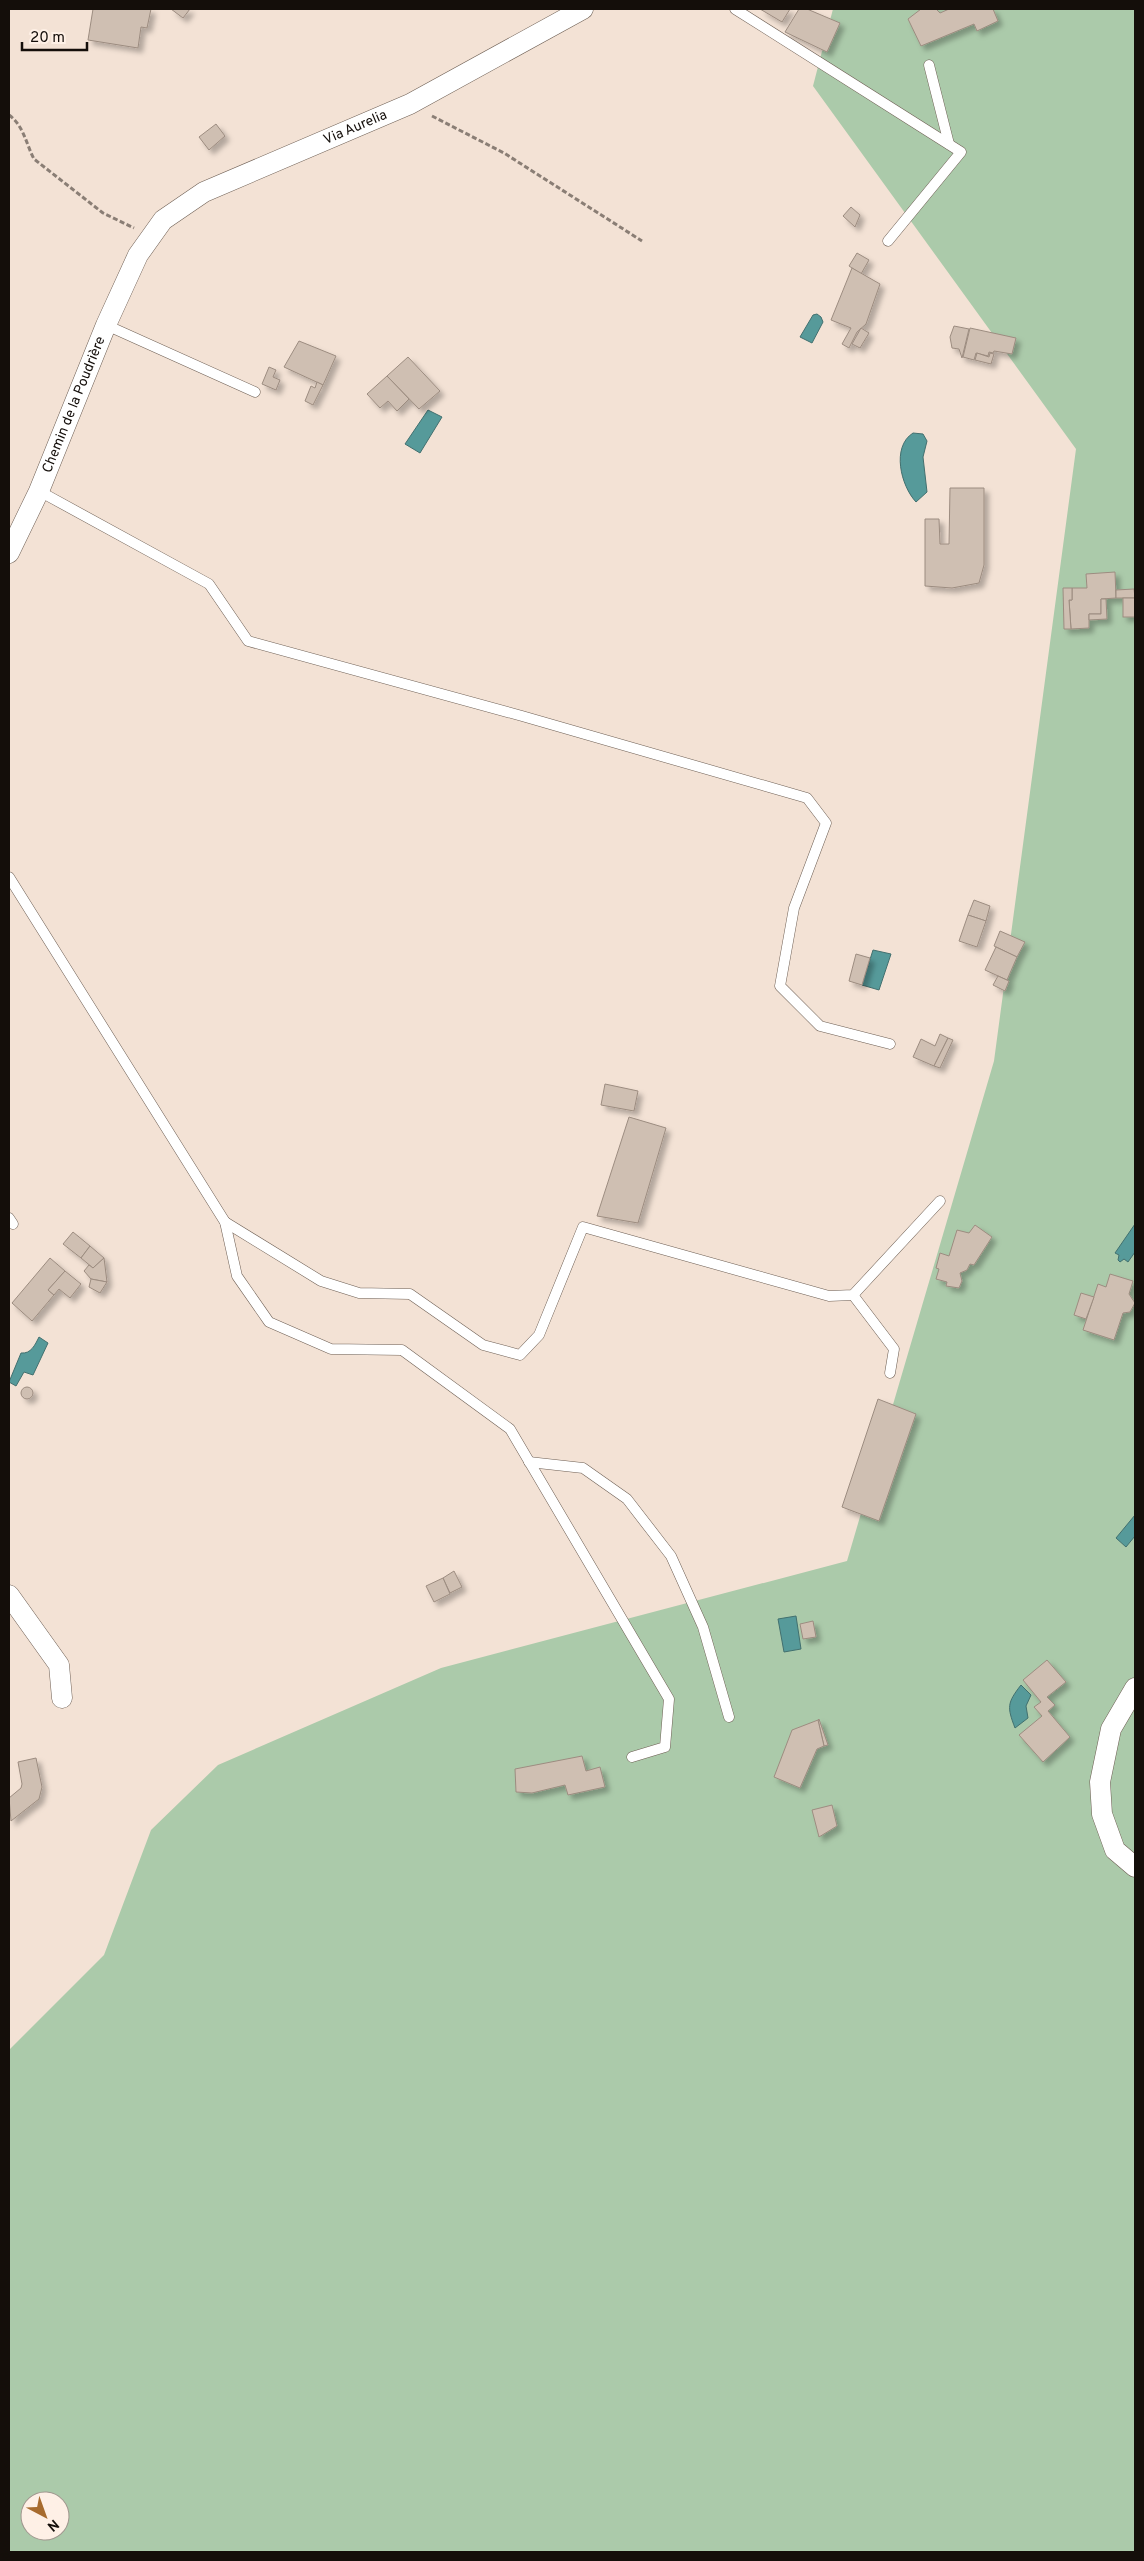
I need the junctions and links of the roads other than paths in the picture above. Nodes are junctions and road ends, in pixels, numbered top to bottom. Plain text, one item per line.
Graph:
1 (583, 9) edge
2 (735, 9) edge
3 (930, 65) dead end
4 (949, 144) junction
5 (888, 241) dead end
6 (138, 255) joint
7 (106, 325) junction
8 (255, 392) dead end
9 (39, 491) junction
10 (9, 553) edge
11 (9, 877) edge
12 (890, 1044) dead end
13 (940, 1201) dead end
14 (225, 1222) junction
15 (853, 1295) junction
16 (890, 1373) dead end
17 (530, 1462) junction
18 (9, 1595) edge
19 (1135, 1688) edge
20 (62, 1698) dead end
21 (729, 1717) dead end
22 (632, 1757) dead end
23 (1135, 1868) edge

1 - 6 street, Via Aurelia
2 - 4 lane
3 - 4 lane
4 - 5 lane
6 - 7 street, Chemin de la Poudrière
7 - 8 lane
7 - 9 street, Chemin de la Poudrière
9 - 10 street, Chemin de la Poudrière
9 - 12 lane
11 - 14 lane
13 - 15 lane
14 - 15 lane
14 - 17 lane
15 - 16 lane
17 - 21 lane
17 - 22 lane
18 - 20 street
19 - 23 street

